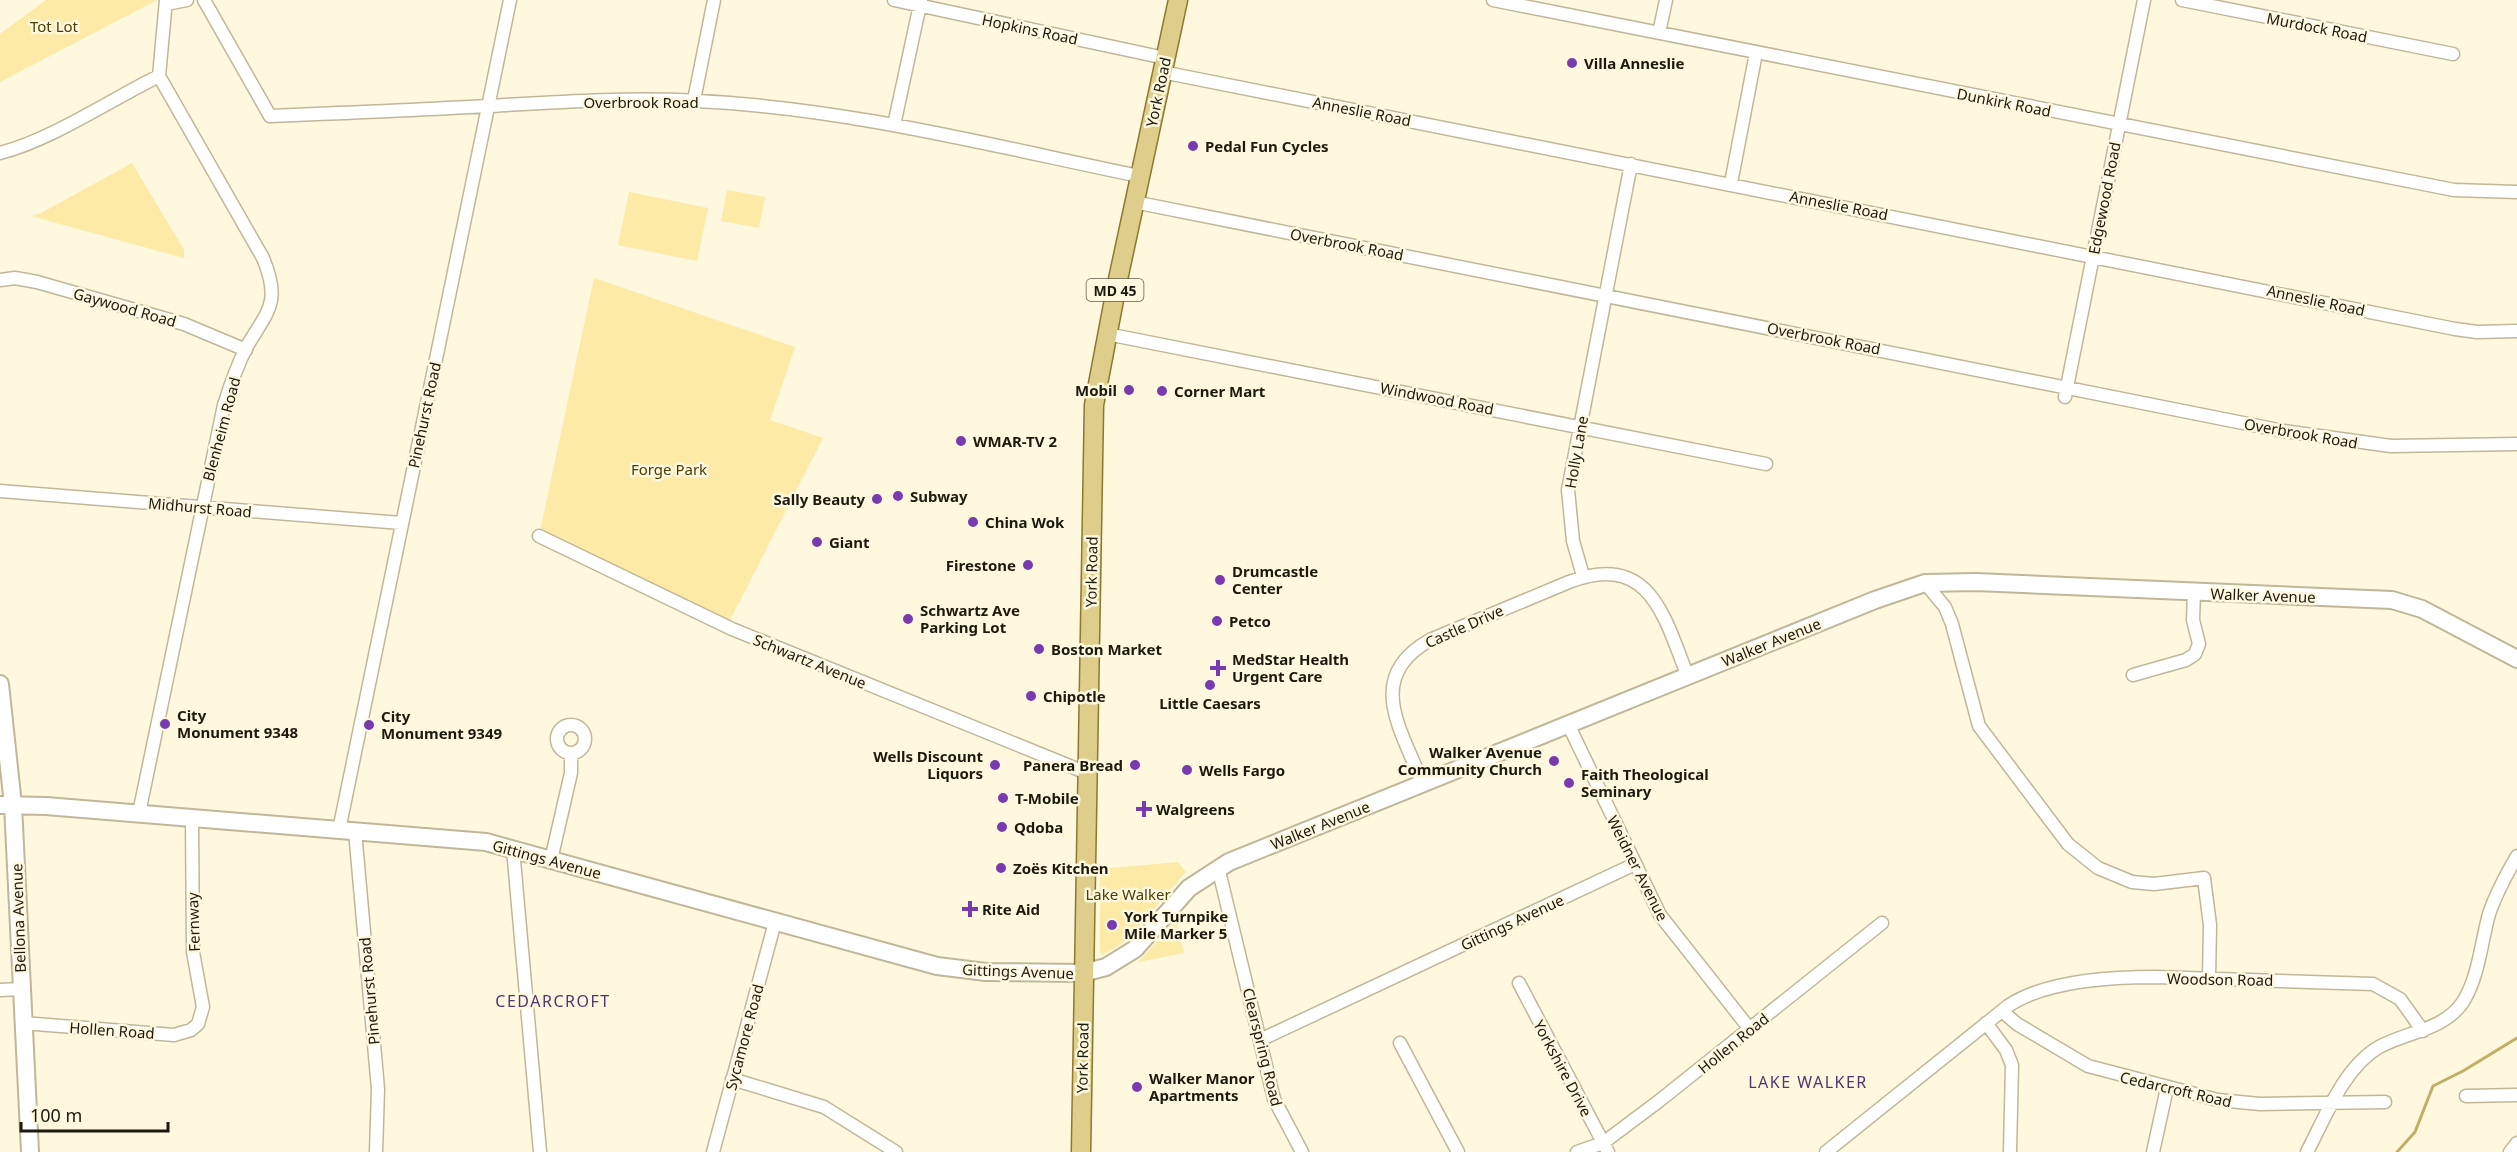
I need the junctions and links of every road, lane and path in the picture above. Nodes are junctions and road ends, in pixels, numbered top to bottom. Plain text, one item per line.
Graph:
1 (187, 0) edge
2 (204, 0) edge
3 (510, 0) edge
4 (714, 0) edge
5 (894, 0) edge
6 (1178, 0) edge
7 (1493, 0) edge
8 (1665, 0) edge
9 (2144, 0) edge
10 (2182, 0) edge
11 (166, 2) edge
12 (920, 3) edge
13 (1659, 33) junction
14 (1756, 53) junction
15 (2453, 54) dead end
16 (1163, 65) junction
17 (159, 76) junction
18 (694, 100) junction
19 (488, 106) junction
20 (894, 125) junction
21 (2119, 125) junction
22 (0, 153) edge
23 (1631, 164) junction
24 (1139, 177) junction
25 (1731, 183) junction
26 (2517, 192) edge
27 (1134, 202) junction
28 (2093, 256) junction
29 (0, 280) edge
30 (1606, 296) junction
31 (2517, 331) edge
32 (1107, 334) junction
33 (246, 350) junction
34 (2066, 392) junction
35 (1581, 426) junction
36 (2517, 444) edge
37 (1766, 464) dead end
38 (0, 491) edge
39 (201, 507) junction
40 (401, 524) junction
41 (539, 536) dead end
42 (1583, 576) junction
43 (1925, 583) junction
44 (2194, 592) junction
45 (2517, 659) edge
46 (2133, 675) dead end
47 (1688, 677) junction
48 (0, 684) edge
49 (1568, 724) junction
50 (571, 753) dead end
51 (1087, 773) junction
52 (1422, 782) junction
53 (6, 805) edge
54 (139, 813) junction
55 (192, 818) junction
56 (347, 830) junction
57 (513, 849) junction
58 (2517, 856) edge
59 (551, 860) junction
60 (1635, 864) junction
61 (1218, 867) junction
62 (776, 922) junction
63 (1882, 923) dead end
64 (1083, 973) junction
65 (2209, 978) junction
66 (1519, 984) dead end
67 (21, 989) junction
68 (0, 990) edge
69 (2002, 1011) junction
70 (23, 1023) junction
71 (1986, 1023) junction
72 (198, 1024) joint
73 (1749, 1028) junction
74 (2423, 1031) junction
75 (1260, 1040) junction
76 (1400, 1043) dead end
77 (732, 1079) junction
78 (2167, 1088) junction
79 (2517, 1095) edge
80 (2466, 1096) dead end
81 (2385, 1102) dead end
82 (2334, 1103) junction
83 (2517, 1143) edge
84 (1606, 1148) edge
85 (30, 1152) edge
86 (376, 1152) edge
87 (540, 1152) edge
88 (713, 1152) edge
89 (896, 1152) edge
90 (1081, 1152) edge
91 (1302, 1152) edge
92 (1458, 1152) edge
93 (1577, 1152) edge
94 (1826, 1152) edge
95 (2010, 1152) edge
96 (2153, 1152) edge
97 (2307, 1152) edge
98 (2510, 1152) edge

1 - 11 street
2 - 19 street, Overbrook Road
3 - 19 street, Pinehurst Road
4 - 18 street
5 - 12 street, Hopkins Road
6 - 16 main road, York Road / MD 45
7 - 13 street, Dunkirk Road
8 - 13 street
9 - 21 street, Edgewood Road
10 - 15 street, Murdock Road
11 - 17 street
12 - 16 street, Hopkins Road
12 - 20 street
13 - 14 street, Dunkirk Road
14 - 21 street, Dunkirk Road
14 - 25 street
16 - 23 street, Anneslie Road
16 - 24 main road, York Road / MD 45
17 - 22 street
17 - 33 street, Blenheim Road
18 - 19 street, Overbrook Road
18 - 20 street, Overbrook Road
19 - 40 street, Pinehurst Road
20 - 24 street, Overbrook Road
21 - 26 street, Dunkirk Road
21 - 28 street, Edgewood Road
23 - 25 street, Anneslie Road
23 - 30 street, Holly Lane
24 - 27 main road, York Road / MD 45
25 - 28 street, Anneslie Road
27 - 30 street, Overbrook Road
27 - 32 main road, York Road / MD 45
28 - 31 street, Anneslie Road
28 - 34 street, Edgewood Road
29 - 33 street, Gaywood Road
30 - 34 street, Overbrook Road
30 - 35 street, Holly Lane
32 - 35 street, Windwood Road
32 - 51 main road, York Road / MD 45
33 - 39 street, Blenheim Road
34 - 36 street, Overbrook Road
35 - 37 street, Windwood Road
35 - 42 street, Holly Lane
38 - 39 street, Midhurst Road
39 - 40 street, Midhurst Road
39 - 54 street, Blenheim Road
40 - 56 street, Pinehurst Road
41 - 51 street, Schwartz Avenue
42 - 47 street
42 - 52 street, Castle Drive
43 - 44 street, Walker Avenue
43 - 47 street, Walker Avenue
43 - 65 street
44 - 45 street, Walker Avenue
44 - 46 street
47 - 49 street, Walker Avenue
48 - 53 street, Bellona Avenue
49 - 52 street, Walker Avenue
49 - 60 street, Weidner Avenue
50 - 59 street
51 - 64 main road, York Road
52 - 61 street, Walker Avenue
53 - 54 street, Gittings Avenue
53 - 67 street, Bellona Avenue
54 - 55 street, Gittings Avenue
55 - 56 street, Gittings Avenue
55 - 72 street, Fernway
56 - 57 street, Gittings Avenue
56 - 86 street, Pinehurst Road
57 - 59 street, Gittings Avenue
57 - 87 street
58 - 74 street
59 - 62 street, Gittings Avenue
60 - 73 street, Weidner Avenue
60 - 75 street, Gittings Avenue
61 - 64 street, Walker Avenue
61 - 75 street, Clearspring Road
62 - 64 street, Gittings Avenue
62 - 77 street, Sycamore Road
63 - 73 street, Hollen Road
64 - 90 main road, York Road
65 - 69 street, Woodson Road
65 - 74 street, Woodson Road
66 - 84 street, Yorkshire Drive
67 - 68 street
67 - 70 street, Bellona Avenue
69 - 71 street
69 - 78 street, Cedarcroft Road
70 - 72 street, Hollen Road
70 - 85 street, Bellona Avenue
71 - 94 street
71 - 95 street
73 - 84 street, Hollen Road
74 - 82 street
75 - 91 street, Clearspring Road
76 - 92 street
77 - 88 street, Sycamore Road
77 - 89 street
78 - 82 street, Cedarcroft Road
78 - 96 street
79 - 80 street
81 - 82 street, Cedarcroft Road
82 - 97 street
83 - 98 street
84 - 93 street, Hollen Road

